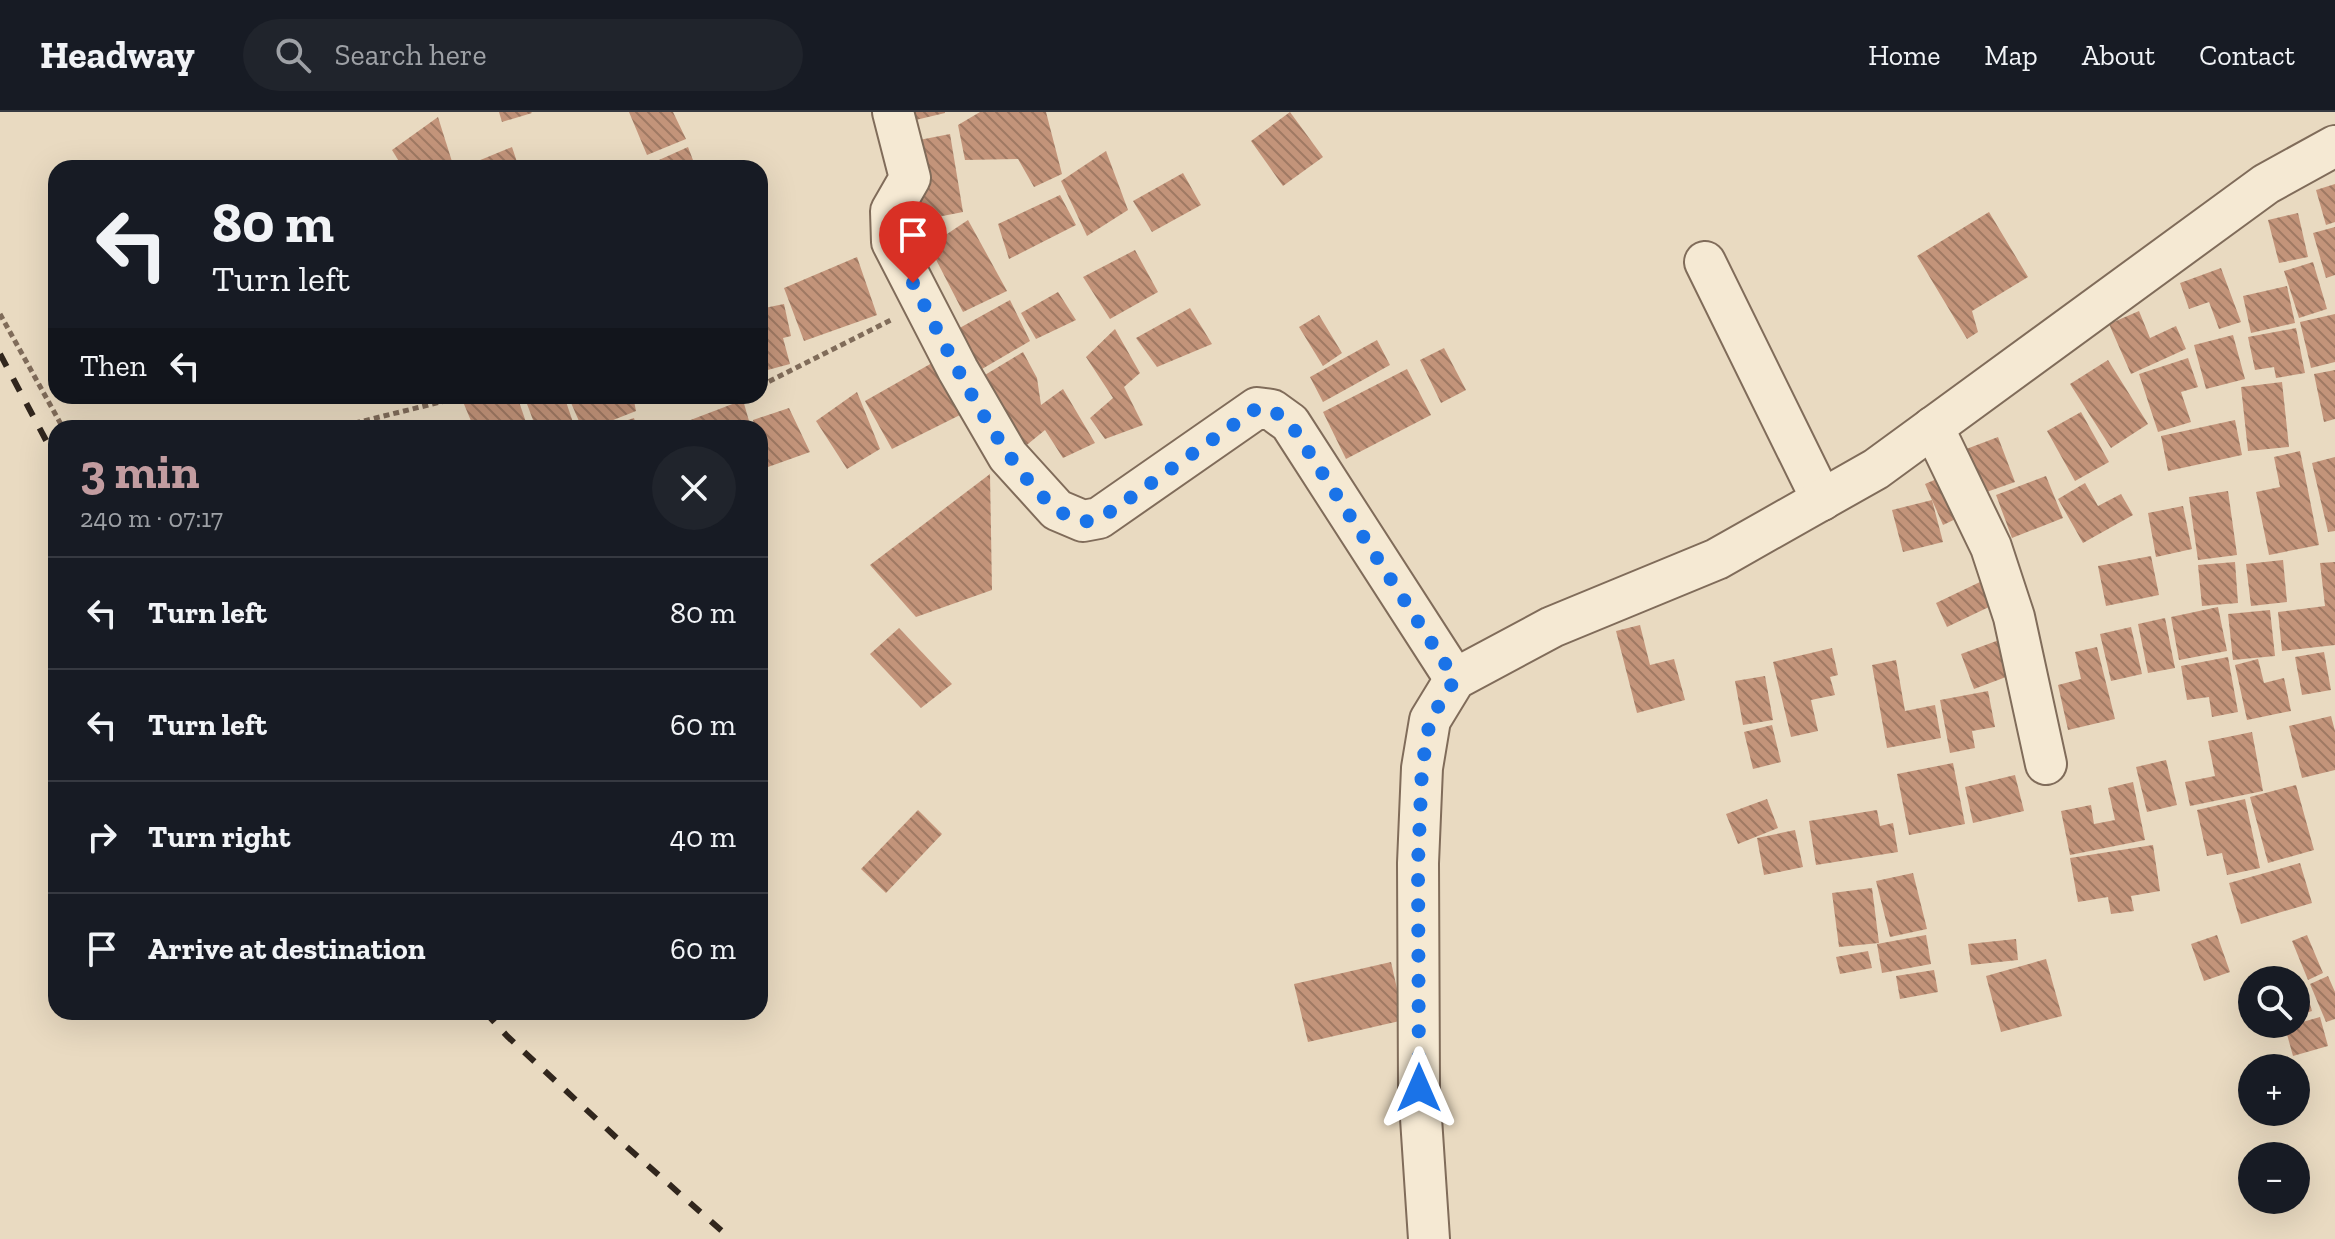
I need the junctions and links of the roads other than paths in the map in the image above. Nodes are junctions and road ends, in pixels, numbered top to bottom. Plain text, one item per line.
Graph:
1 (893, 112) edge
2 (2335, 146) edge
3 (1705, 262) dead end
4 (1933, 427) junction
5 (1822, 500) junction
6 (1455, 679) junction
7 (2046, 764) dead end
8 (1429, 1239) edge

1 - 6 street
2 - 4 street
3 - 5 street
4 - 5 street
4 - 7 street
5 - 6 street
6 - 8 street

